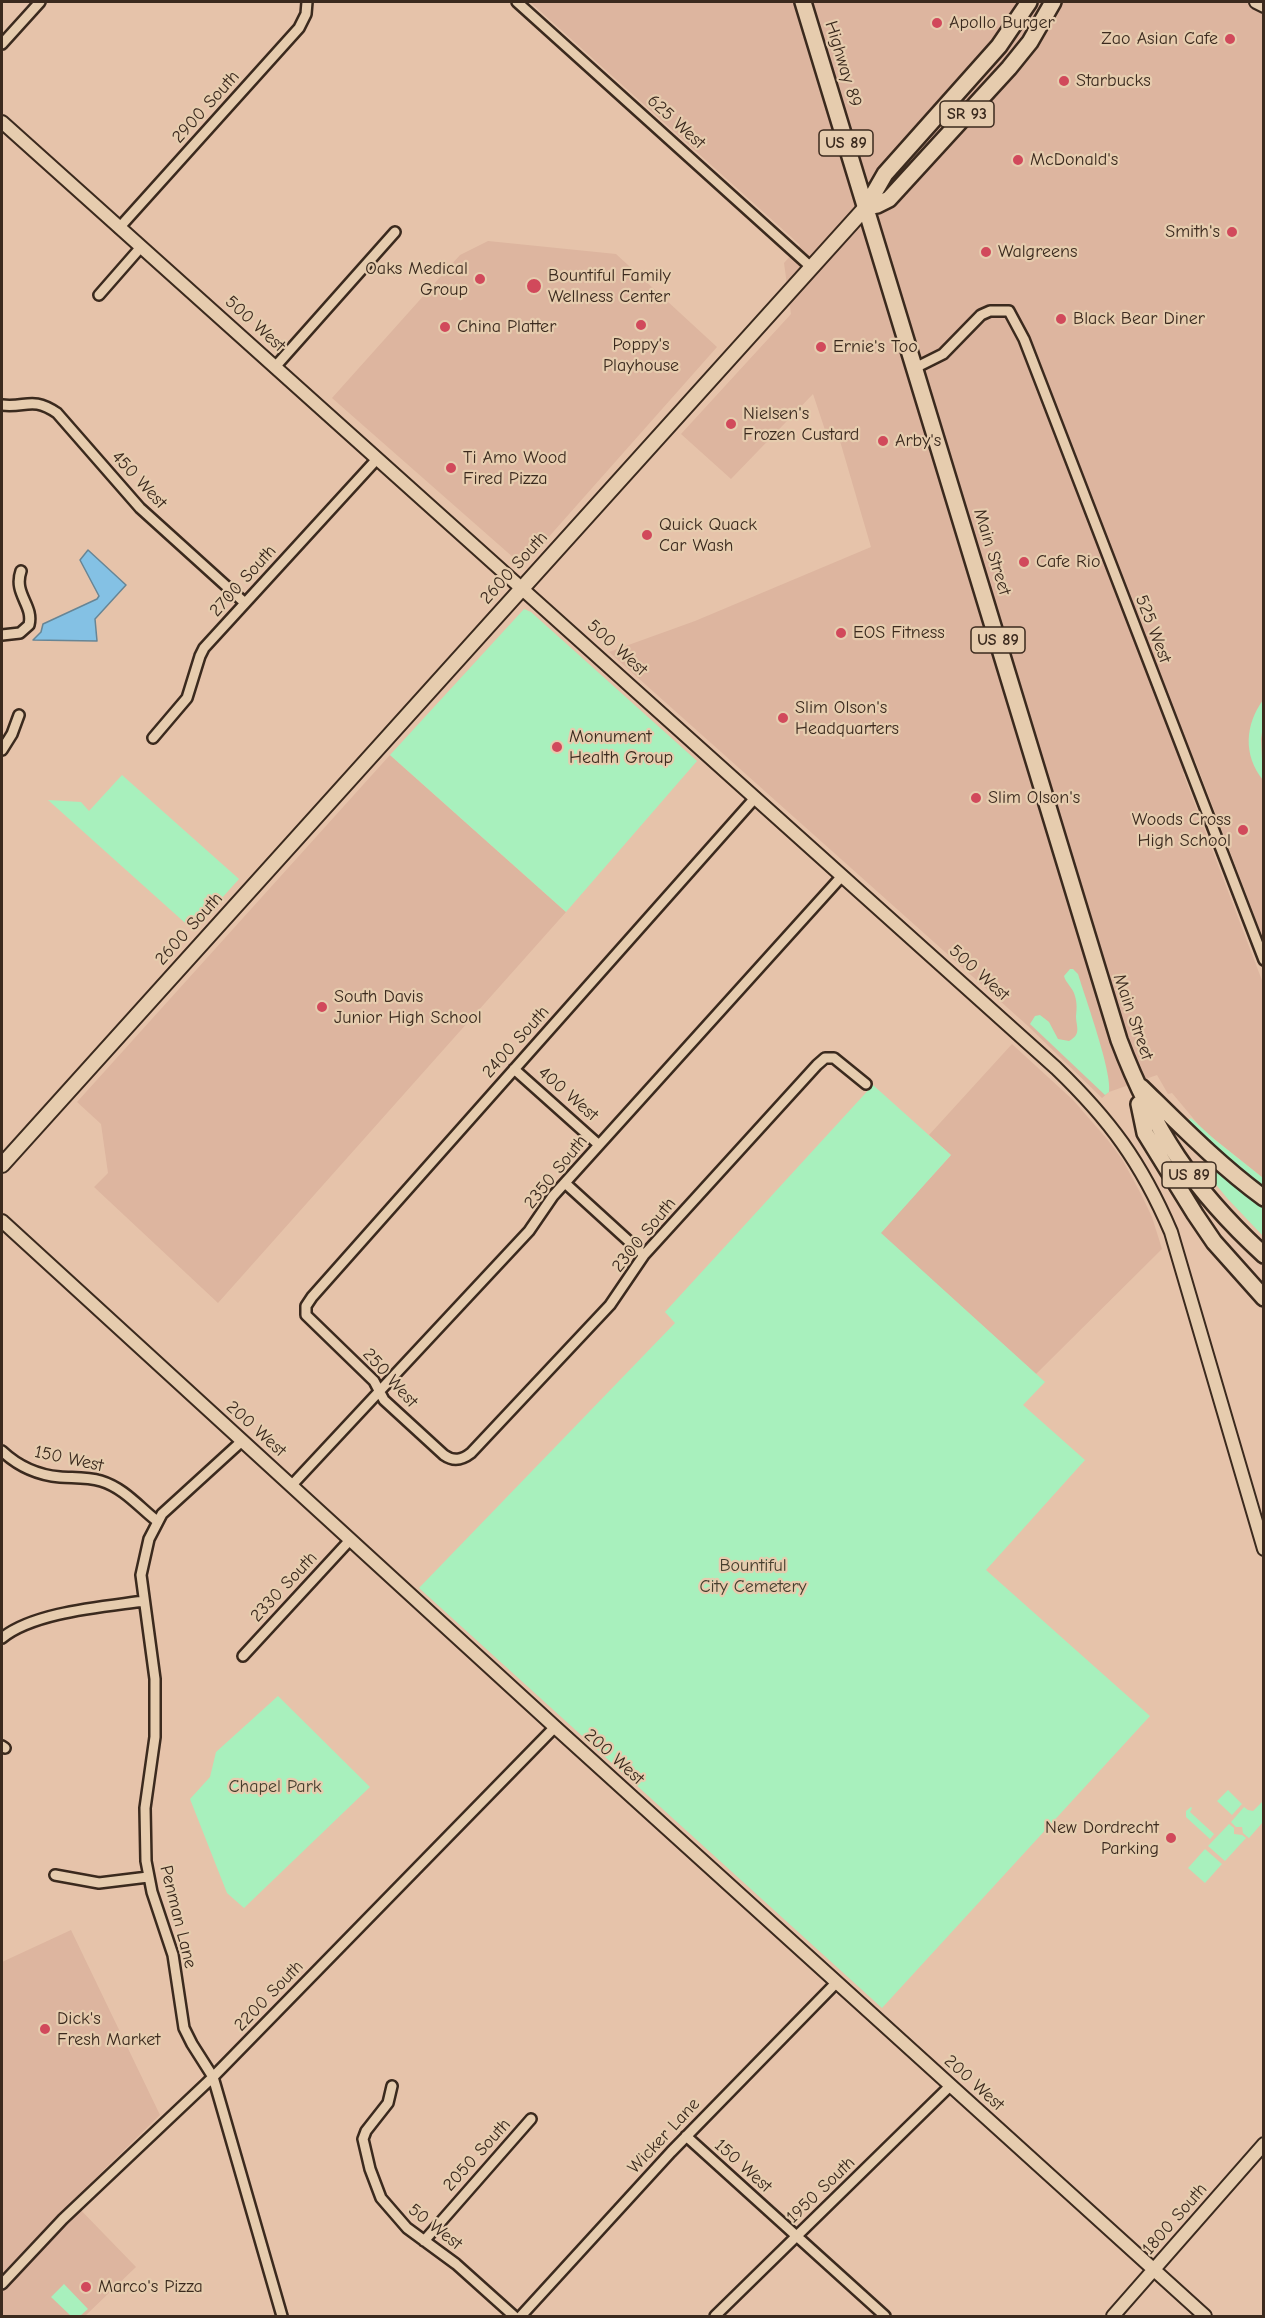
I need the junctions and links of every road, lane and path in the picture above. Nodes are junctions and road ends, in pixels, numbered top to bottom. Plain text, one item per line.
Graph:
1 (40, 2) edge
2 (517, 2) edge
3 (803, 2) edge
4 (1029, 2) edge
5 (1053, 2) edge
6 (1256, 2) edge
7 (307, 3) edge
8 (1263, 6) edge
9 (2, 44) edge
10 (3, 125) edge
11 (866, 207) junction
12 (119, 228) junction
13 (395, 232) dead end
14 (141, 247) junction
15 (812, 267) junction
16 (99, 295) dead end
17 (275, 367) junction
18 (915, 368) junction
19 (2, 405) edge
20 (377, 459) junction
21 (21, 571) dead end
22 (521, 589) junction
23 (245, 603) junction
24 (2, 635) edge
25 (19, 715) dead end
26 (153, 738) dead end
27 (2, 750) edge
28 (755, 798) junction
29 (842, 876) junction
30 (1263, 960) edge
31 (514, 1069) junction
32 (1135, 1080) junction
33 (866, 1084) dead end
34 (599, 1144) junction
35 (2, 1165) edge
36 (565, 1183) junction
37 (1263, 1198) edge
38 (2, 1221) edge
39 (644, 1255) junction
40 (1263, 1255) edge
41 (1263, 1298) edge
42 (305, 1311) joint
43 (380, 1391) junction
44 (242, 1441) junction
45 (2, 1453) edge
46 (458, 1460) joint
47 (291, 1486) junction
48 (158, 1521) junction
49 (350, 1540) junction
50 (1263, 1548) edge
51 (144, 1601) junction
52 (2, 1638) edge
53 (243, 1656) dead end
54 (555, 1727) junction
55 (55, 1875) dead end
56 (148, 1877) junction
57 (836, 1983) junction
58 (213, 2077) junction
59 (392, 2086) dead end
60 (950, 2086) junction
61 (531, 2119) dead end
62 (686, 2136) junction
63 (1263, 2144) edge
64 (797, 2236) junction
65 (424, 2241) junction
66 (1154, 2270) junction
67 (2, 2284) edge
68 (282, 2316) edge
69 (514, 2316) edge
70 (521, 2316) edge
71 (715, 2316) edge
72 (885, 2316) edge
73 (1113, 2316) edge
74 (1205, 2316) edge

1 - 9 street
2 - 15 street, 625 West
3 - 11 main road, Highway 89 / US 89
4 - 11 main road, SR 93
5 - 11 main road, 2600 South / SR 93
6 - 8 street
7 - 12 street, 2900 South
10 - 12 street, 500 West
11 - 15 main road, 2600 South
11 - 18 main road, Main Street / US 89
12 - 14 street, 500 West
13 - 17 street
14 - 16 street
14 - 17 street, 500 West
15 - 22 main road, 2600 South
17 - 20 street, 500 West
18 - 30 street, 525 West
18 - 32 main road, Main Street / US 89
19 - 23 street, 450 West
20 - 22 street, 500 West
20 - 23 street, 2700 South
21 - 24 street
22 - 28 street, 500 West
22 - 35 main road, 2600 South
23 - 26 street, 2700 South
25 - 27 street
28 - 29 street, 500 West
28 - 31 street, 2400 South
29 - 34 street, 2350 South
29 - 50 street, 500 West
31 - 34 street, 400 West
31 - 42 street, 2400 South
32 - 37 main road
32 - 40 main road, US 89
32 - 41 main road
33 - 39 street, 2300 South
34 - 36 street, 2350 South
36 - 39 street
36 - 43 street, 2350 South
38 - 44 street, 200 West
39 - 46 street, 2300 South
42 - 43 street, 250 West
43 - 46 street, 250 West
43 - 47 street, 2350 South
44 - 47 street, 200 West
44 - 48 street, Penman Lane
45 - 48 street, 150 West
47 - 49 street, 200 West
48 - 51 street, Penman Lane
49 - 53 street, 2330 South
49 - 54 street, 200 West
51 - 52 street
51 - 56 street, Penman Lane
54 - 57 street, 200 West
54 - 58 street, 2200 South
55 - 56 street
56 - 58 street, Penman Lane
57 - 60 street, 200 West
57 - 62 street, Wicker Lane
58 - 67 street, 2200 South
58 - 68 street, Penman Lane
59 - 65 street, 50 West
60 - 64 street, 1950 South
60 - 66 street, 200 West
61 - 65 street, 2050 South
62 - 64 street, 150 West
62 - 70 street, Wicker Lane
63 - 66 street, 1800 South
64 - 71 street, 1950 South
64 - 72 street, 150 West
65 - 69 street, 50 West
66 - 73 street, 1800 South
66 - 74 street, 200 West

